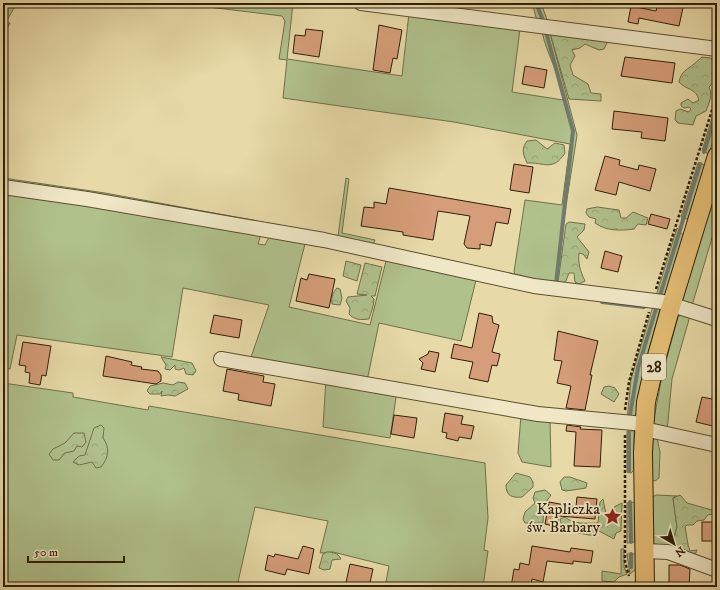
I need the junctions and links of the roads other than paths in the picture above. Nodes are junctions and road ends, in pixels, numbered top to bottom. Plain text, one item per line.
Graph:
1 (361, 3) edge
2 (717, 50) edge
3 (717, 156) edge
4 (3, 187) edge
5 (662, 303) junction
6 (717, 319) edge
7 (221, 359) dead end
8 (644, 427) junction
9 (717, 445) edge
10 (645, 551) junction
11 (717, 570) edge
12 (645, 587) edge

1 - 2 street
3 - 5 main road, 28
4 - 5 street
5 - 6 street
5 - 8 main road, 28
7 - 8 street
8 - 9 street
8 - 10 main road, 28
10 - 11 street
10 - 12 main road, 28

